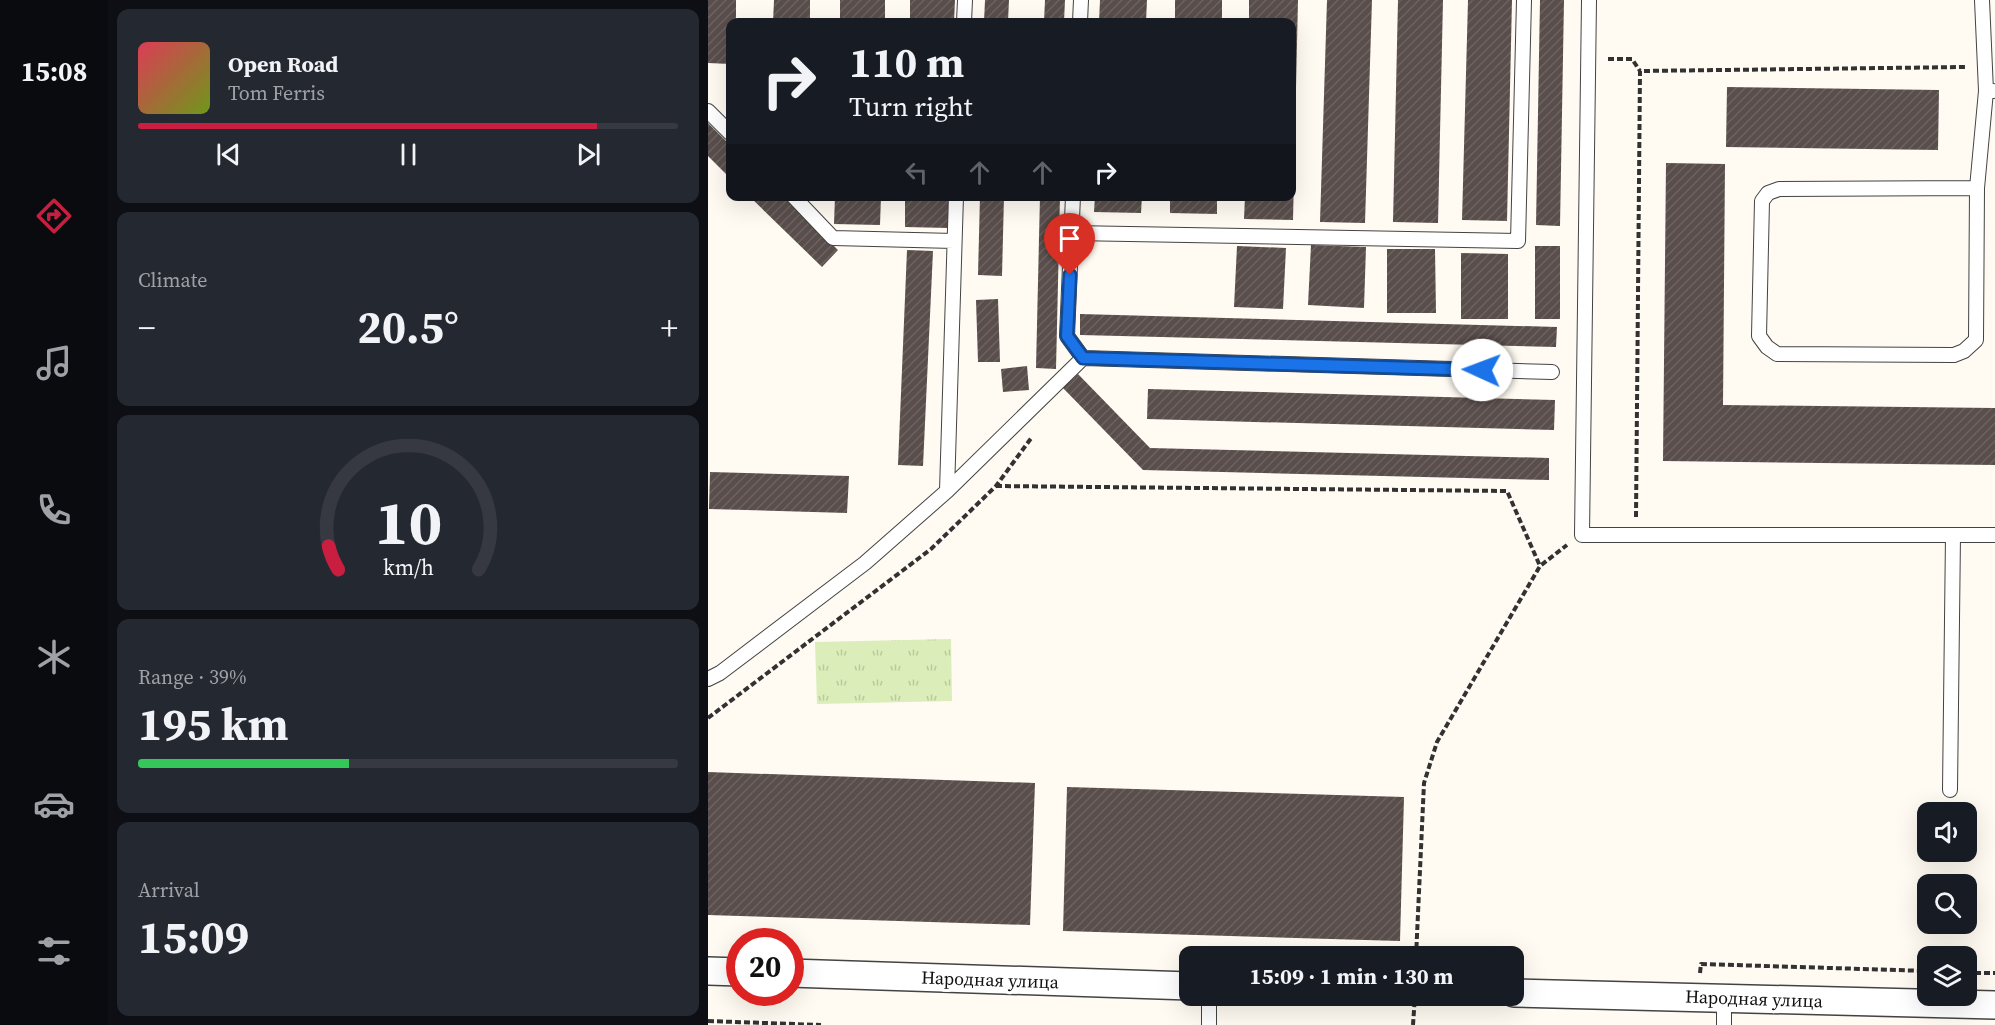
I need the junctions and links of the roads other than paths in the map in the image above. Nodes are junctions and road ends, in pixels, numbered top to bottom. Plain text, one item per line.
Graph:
1 (964, 0) edge
2 (1081, 0) edge
3 (1524, 0) edge
4 (1589, 0) edge
5 (1982, 0) edge
6 (963, 18) edge
7 (1080, 18) edge
8 (1990, 91) edge
9 (708, 111) edge
10 (726, 129) edge
11 (1977, 188) junction
12 (798, 201) edge
13 (956, 201) edge
14 (1073, 201) edge
15 (1072, 233) junction
16 (954, 241) junction
17 (1083, 358) junction
18 (1552, 372) dead end
19 (947, 491) junction
20 (1953, 535) junction
21 (1995, 535) edge
22 (708, 680) edge
23 (1950, 790) dead end
24 (708, 971) edge
25 (726, 972) edge
26 (804, 973) edge
27 (1179, 986) edge
28 (1524, 994) edge
29 (1995, 1005) edge
30 (1209, 1006) edge
31 (1724, 1012) edge
32 (1209, 1025) edge

1 - 6 lane
2 - 7 lane
3 - 15 lane
4 - 20 lane
5 - 8 lane
8 - 11 lane
9 - 10 lane
11 - 11 lane
12 - 16 lane
13 - 16 lane
14 - 15 lane
15 - 17 lane
16 - 19 lane
17 - 18 lane
17 - 19 lane
19 - 22 lane
20 - 21 lane
20 - 23 lane
24 - 25 street
26 - 27 street, Народная улица
28 - 31 street, Народная улица
29 - 31 street, Народная улица
30 - 32 lane

